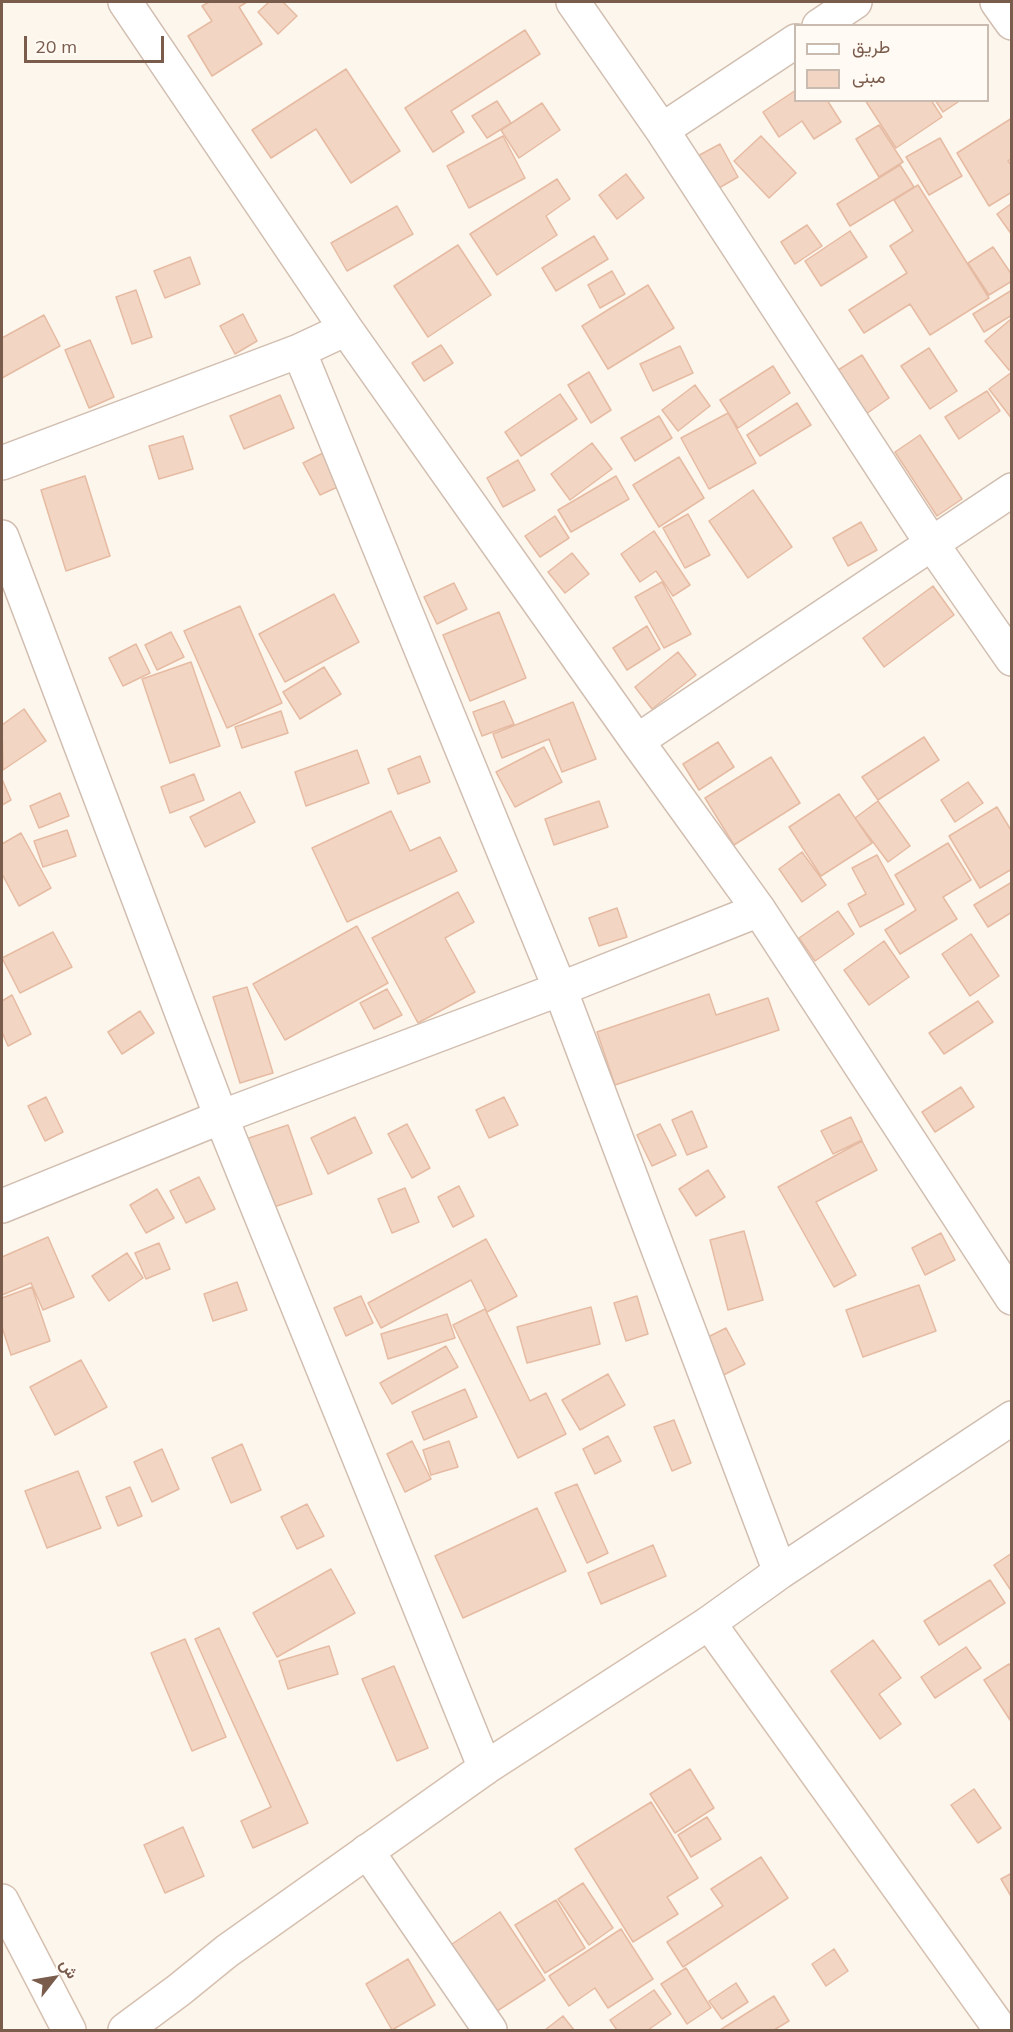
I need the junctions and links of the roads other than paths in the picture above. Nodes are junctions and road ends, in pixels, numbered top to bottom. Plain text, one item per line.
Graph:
1 (126, 2) edge
2 (573, 2) edge
3 (855, 2) edge
4 (997, 2) edge
5 (1011, 23) edge
6 (822, 24) edge
7 (794, 42) edge
8 (662, 130) junction
9 (346, 329) junction
10 (299, 351) junction
11 (2, 463) edge
12 (1011, 490) edge
13 (2, 537) edge
14 (932, 544) junction
15 (1011, 659) edge
16 (637, 741) junction
17 (759, 910) junction
18 (560, 989) junction
19 (221, 1117) junction
20 (2, 1206) edge
21 (1011, 1298) edge
22 (1011, 1419) edge
23 (780, 1572) junction
24 (709, 1623) junction
25 (485, 1768) junction
26 (367, 1851) junction
27 (2, 1901) edge
28 (69, 2031) edge
29 (125, 2031) edge
30 (490, 2031) edge
31 (1001, 2031) edge

1 - 9 street
2 - 8 street
3 - 6 street
4 - 5 street
7 - 8 street
8 - 14 street
9 - 10 street
9 - 16 street
10 - 11 street
10 - 18 street
12 - 14 street
13 - 19 street
14 - 15 street
14 - 16 street
16 - 17 street
17 - 18 street
17 - 21 street
18 - 19 street
18 - 23 street
19 - 20 street
19 - 25 street
22 - 23 street
23 - 24 street
24 - 25 street
24 - 31 street
25 - 26 street
26 - 29 street
26 - 30 street
27 - 28 street

